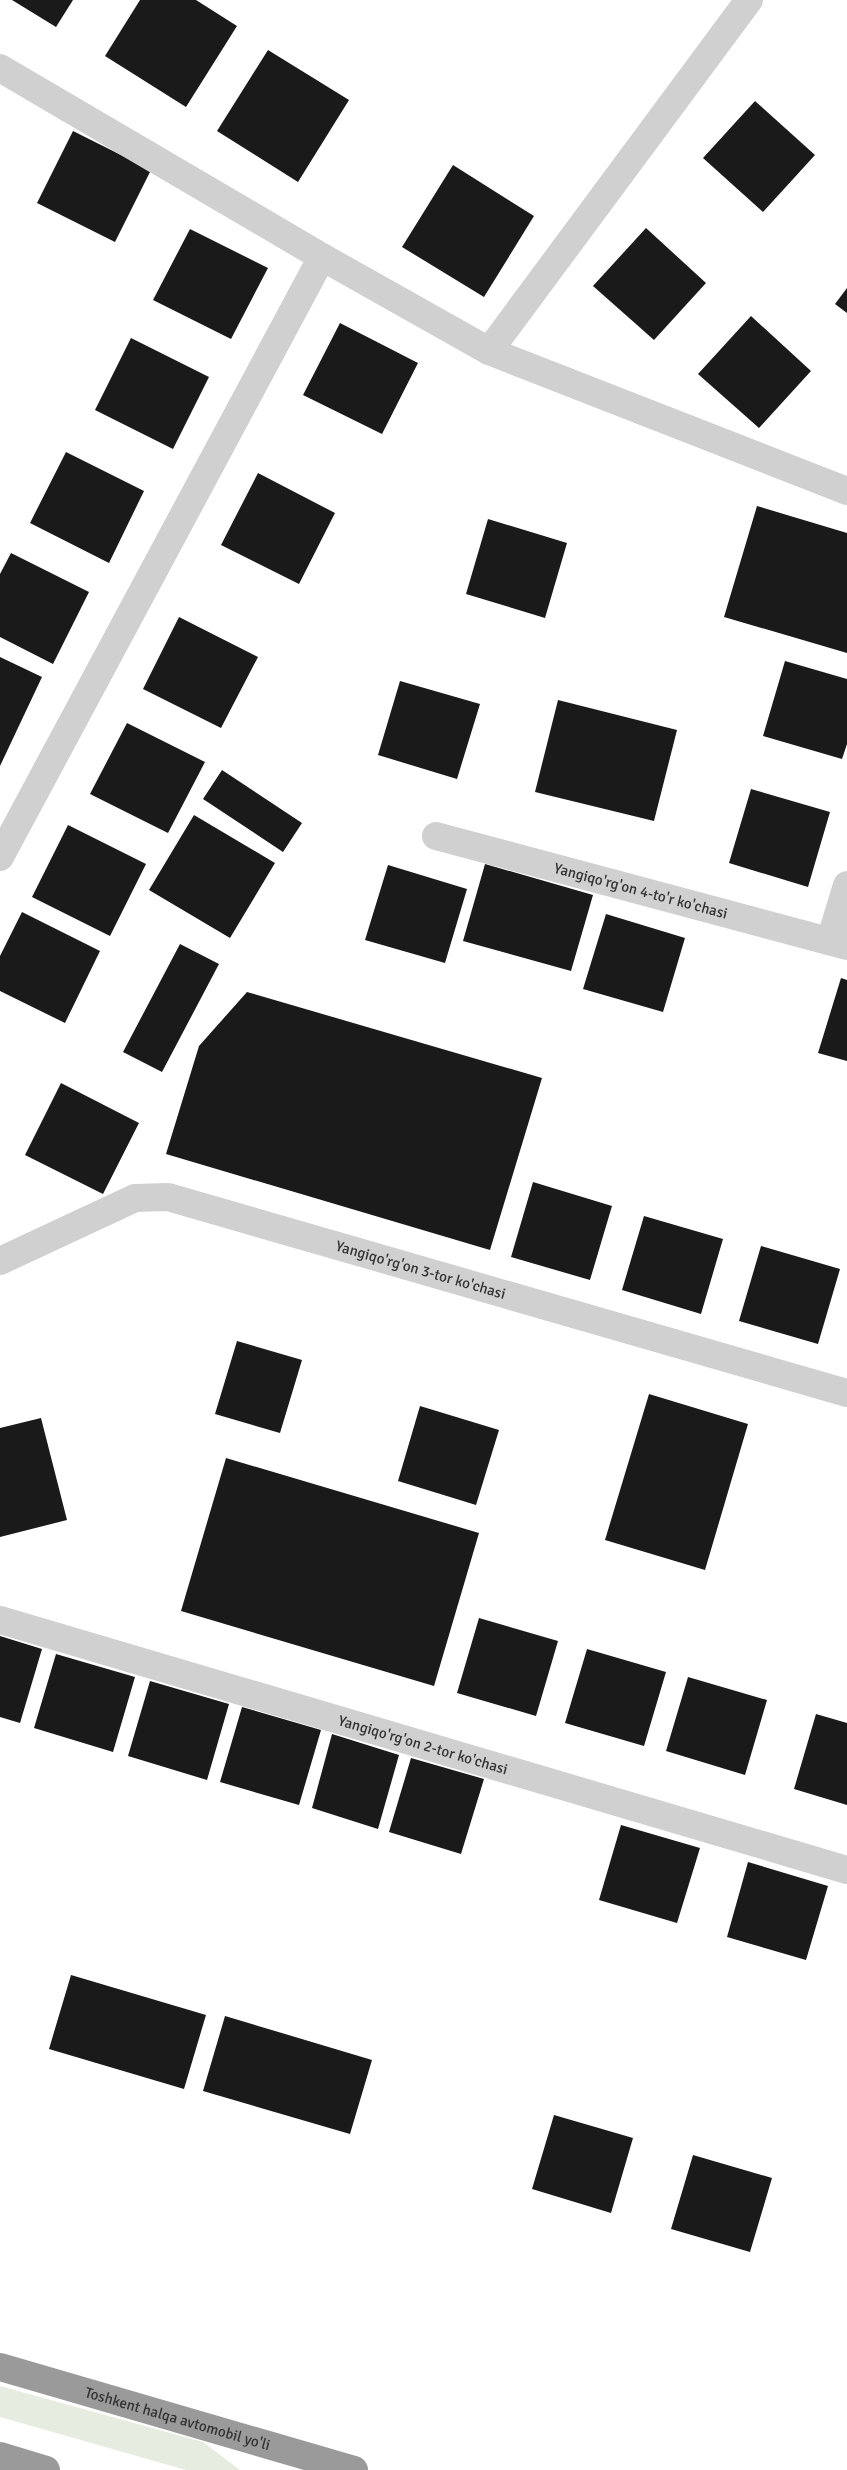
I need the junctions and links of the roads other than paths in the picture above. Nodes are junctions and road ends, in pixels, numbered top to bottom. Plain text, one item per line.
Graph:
1 (749, 0) edge
2 (0, 68) edge
3 (322, 257) junction
4 (489, 350) junction
5 (847, 491) edge
6 (436, 836) dead end
7 (0, 857) edge
8 (847, 885) edge
9 (838, 944) edge
10 (0, 1261) edge
11 (847, 1393) edge
12 (0, 1620) edge
13 (847, 1870) edge
14 (0, 2367) edge
15 (0, 2456) edge
16 (46, 2470) edge
17 (351, 2470) edge

1 - 4 street
2 - 3 street
3 - 4 street
3 - 7 street
4 - 5 street
6 - 9 street, Yangiqo'rg'on 4-to'r ko'chasi
8 - 9 street
10 - 11 street, Yangiqo'rg'on 3-tor ko'chasi
12 - 13 street, Yangiqo'rg'on 2-tor ko'chasi
14 - 17 highway, Toshkent halqa avtomobil yo'li
15 - 16 highway

